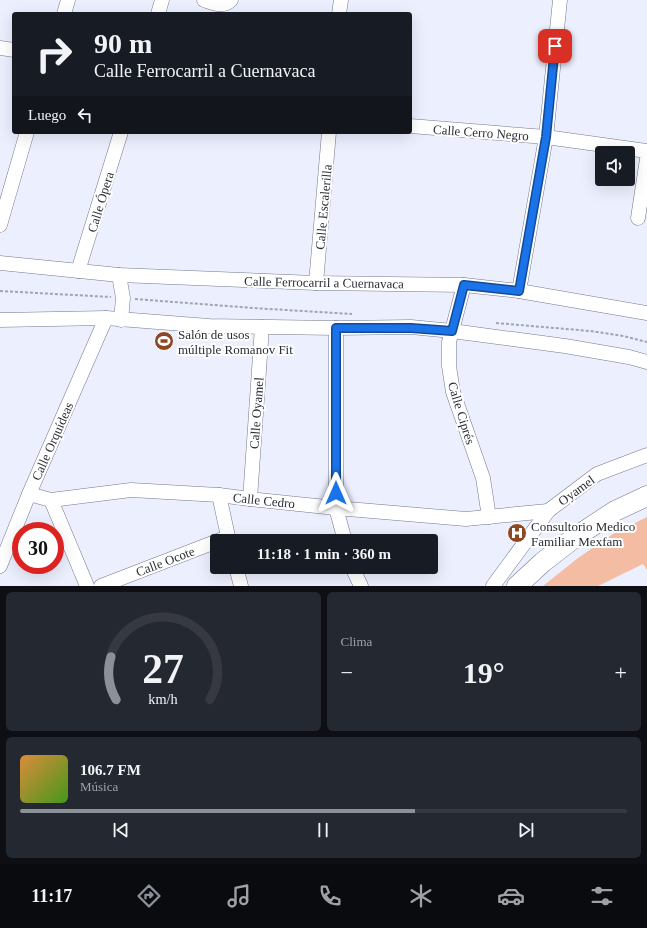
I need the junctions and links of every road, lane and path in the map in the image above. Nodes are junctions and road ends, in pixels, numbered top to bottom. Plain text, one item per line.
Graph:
1 (68, 0) edge
2 (162, 0) edge
3 (204, 0) edge
4 (231, 0) edge
5 (341, 0) edge
6 (560, 0) edge
7 (65, 12) edge
8 (159, 12) edge
9 (340, 12) edge
10 (0, 48) edge
11 (12, 50) edge
12 (412, 126) edge
13 (26, 134) edge
14 (120, 134) edge
15 (329, 134) edge
16 (546, 137) junction
17 (647, 151) edge
18 (647, 160) edge
19 (638, 218) dead end
20 (0, 225) edge
21 (0, 263) edge
22 (78, 271) junction
23 (119, 275) junction
24 (316, 283) junction
25 (464, 285) junction
26 (0, 291) edge
27 (519, 291) junction
28 (123, 298) junction
29 (354, 314) dead end
30 (647, 314) edge
31 (106, 318) junction
32 (121, 320) junction
33 (1, 322) edge
34 (494, 323) dead end
35 (262, 327) junction
36 (336, 328) junction
37 (452, 331) junction
38 (647, 342) edge
39 (647, 362) edge
40 (647, 455) edge
41 (29, 494) junction
42 (219, 495) junction
43 (647, 496) edge
44 (51, 500) junction
45 (250, 500) junction
46 (336, 508) junction
47 (548, 511) junction
48 (489, 517) junction
49 (227, 534) edge
50 (343, 534) edge
51 (210, 546) edge
52 (0, 566) edge
53 (238, 574) edge
54 (355, 574) edge
55 (87, 586) edge
56 (101, 586) edge
57 (241, 586) edge
58 (361, 586) edge
59 (493, 586) edge
60 (517, 586) edge

1 - 7 street
2 - 8 street
3 - 4 street
5 - 9 street
6 - 16 street
10 - 11 street
12 - 16 street, Calle Cerro Negro
13 - 20 street
14 - 22 street, Calle Ópera
15 - 24 street, Calle Escalerilla
16 - 17 street, Calle Cerro Negro
16 - 27 street
18 - 19 street
21 - 22 street, Calle Ferrocarril a Cuernavaca
22 - 23 street, Calle Ferrocarril a Cuernavaca
23 - 24 street, Calle Ferrocarril a Cuernavaca
23 - 28 street
24 - 25 street, Calle Ferrocarril a Cuernavaca
25 - 27 street, Calle Ferrocarril a Cuernavaca
25 - 37 street, Calle Ciprés
26 - 28 path
27 - 30 street, Calle Ferrocarril a Cuernavaca
28 - 29 path
28 - 32 street
31 - 32 street
31 - 33 street
31 - 41 street, Calle Orquídeas
32 - 35 street
34 - 38 path
35 - 36 street
35 - 45 street, Calle Oyamel
36 - 37 street
36 - 46 street
37 - 39 street
37 - 48 street, Calle Ciprés
40 - 47 street, Oyamel
41 - 44 street, Calle Cedro
41 - 52 street, Calle Orquídeas
42 - 44 street, Calle Cedro
42 - 45 street, Calle Cedro
42 - 49 street
43 - 60 main road
44 - 55 street
45 - 46 street, Calle Cedro
46 - 48 street, Calle Cedro
46 - 50 street
47 - 48 street, Calle Cedro
47 - 59 street, Oyamel
51 - 56 street, Calle Ocote
53 - 57 street
54 - 58 street

